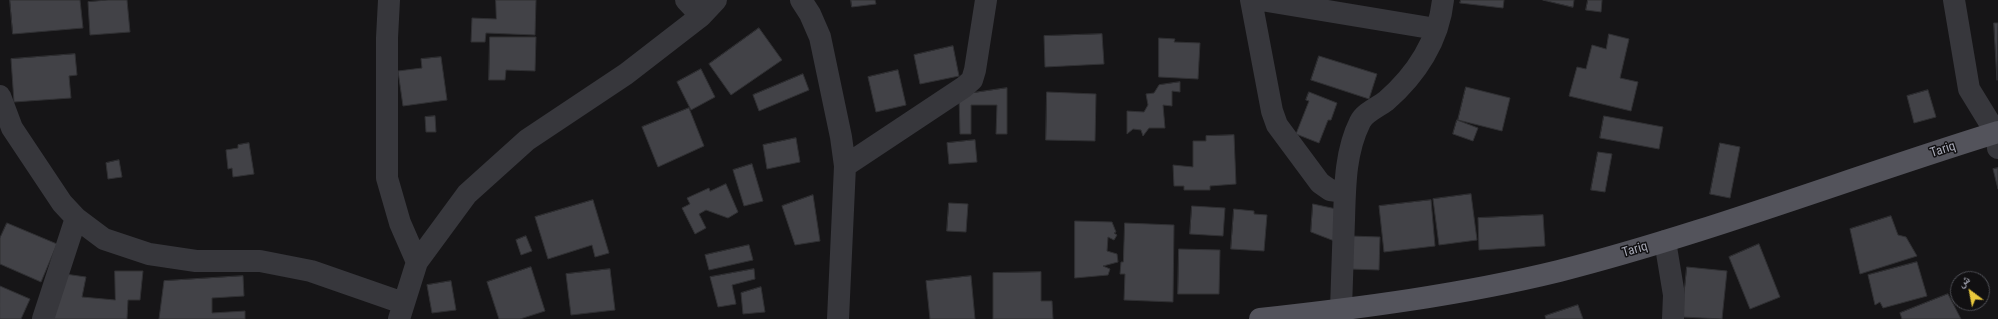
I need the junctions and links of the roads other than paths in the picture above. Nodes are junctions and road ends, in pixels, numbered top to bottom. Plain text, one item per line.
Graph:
1 (389, 0) edge
2 (686, 0) edge
3 (716, 0) edge
4 (801, 0) edge
5 (986, 0) edge
6 (1251, 0) edge
7 (1261, 0) edge
8 (1443, 0) edge
9 (1954, 0) edge
10 (701, 16) junction
11 (1436, 29) junction
12 (0, 96) edge
13 (1997, 138) edge
14 (845, 166) junction
15 (1345, 192) junction
16 (76, 218) junction
17 (1665, 241) junction
18 (417, 262) junction
19 (1341, 309) junction
20 (401, 311) edge
21 (1308, 316) edge
22 (43, 319) edge
23 (838, 319) edge
24 (1260, 319) edge
25 (1673, 319) edge

1 - 18 street
2 - 10 street
3 - 10 street
4 - 14 street
5 - 14 street
6 - 15 street
7 - 11 street
8 - 11 street
9 - 13 street
10 - 18 street
11 - 15 street
12 - 16 street
13 - 17 main road, Tariq
14 - 23 street
15 - 19 street
16 - 20 street
16 - 22 street
17 - 19 main road, Tariq
17 - 25 street
18 - 20 street
19 - 21 main road, Tariq
21 - 24 main road, Tariq

